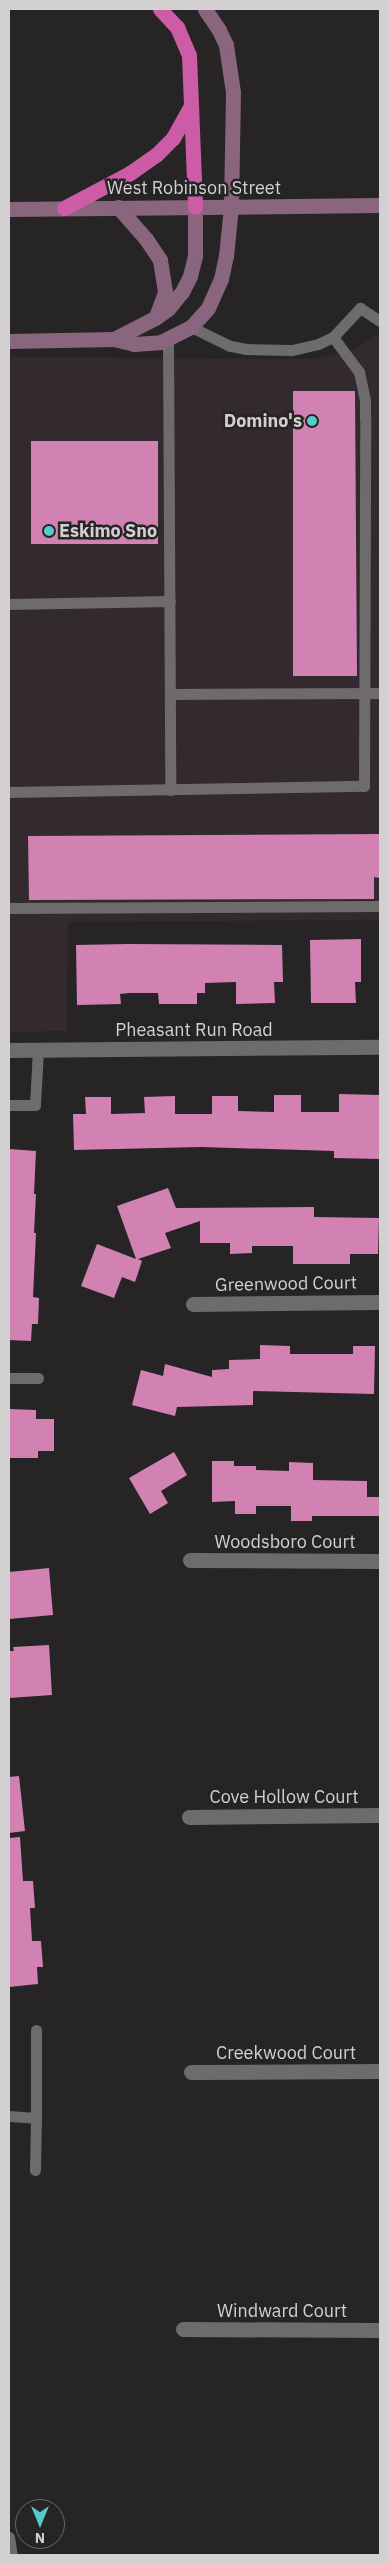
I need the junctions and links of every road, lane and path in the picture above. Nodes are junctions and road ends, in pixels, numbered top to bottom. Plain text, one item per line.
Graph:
1 (160, 9) edge
2 (205, 9) edge
3 (192, 101) junction
4 (380, 205) edge
5 (231, 206) junction
6 (195, 207) junction
7 (9, 208) edge
8 (64, 208) junction
9 (118, 208) junction
10 (156, 318) junction
11 (380, 321) edge
12 (191, 327) junction
13 (333, 337) junction
14 (114, 339) junction
15 (168, 340) junction
16 (9, 341) edge
17 (170, 601) junction
18 (9, 604) edge
19 (366, 693) junction
20 (380, 693) edge
21 (170, 694) junction
22 (170, 790) junction
23 (9, 792) edge
24 (380, 906) edge
25 (9, 908) edge
26 (380, 1047) edge
27 (9, 1050) edge
28 (38, 1050) junction
29 (9, 1105) edge
30 (380, 1302) edge
31 (193, 1304) dead end
32 (9, 1378) edge
33 (38, 1378) dead end
34 (190, 1560) dead end
35 (380, 1560) edge
36 (380, 1815) edge
37 (189, 1816) dead end
38 (36, 2030) dead end
39 (380, 2071) edge
40 (191, 2072) dead end
41 (9, 2116) edge
42 (36, 2118) junction
43 (35, 2170) dead end
44 (183, 2329) dead end
45 (380, 2330) edge
46 (9, 2537) edge
47 (12, 2555) edge

1 - 3 highway
2 - 5 main road
3 - 6 highway
3 - 8 highway
4 - 5 main road, West Robinson Street
5 - 6 main road, West Robinson Street
5 - 12 main road
6 - 9 main road, West Robinson Street
6 - 10 main road
7 - 8 main road, West Robinson Street
8 - 9 main road, West Robinson Street
9 - 10 main road
10 - 14 main road
11 - 13 lane
12 - 13 lane
12 - 15 main road
13 - 19 lane
14 - 15 main road
14 - 16 main road
15 - 17 lane
17 - 18 lane
17 - 21 lane
19 - 20 lane
19 - 21 lane
19 - 22 lane
21 - 22 lane
22 - 23 lane
24 - 25 lane
26 - 28 street, Pheasant Run Road
27 - 28 street, Pheasant Run Road
28 - 29 lane
30 - 31 street, Greenwood Court
32 - 33 lane
34 - 35 street, Woodsboro Court
36 - 37 street, Cove Hollow Court
38 - 42 lane
39 - 40 street, Creekwood Court
41 - 42 lane
42 - 43 lane
44 - 45 street, Windward Court
46 - 47 lane

